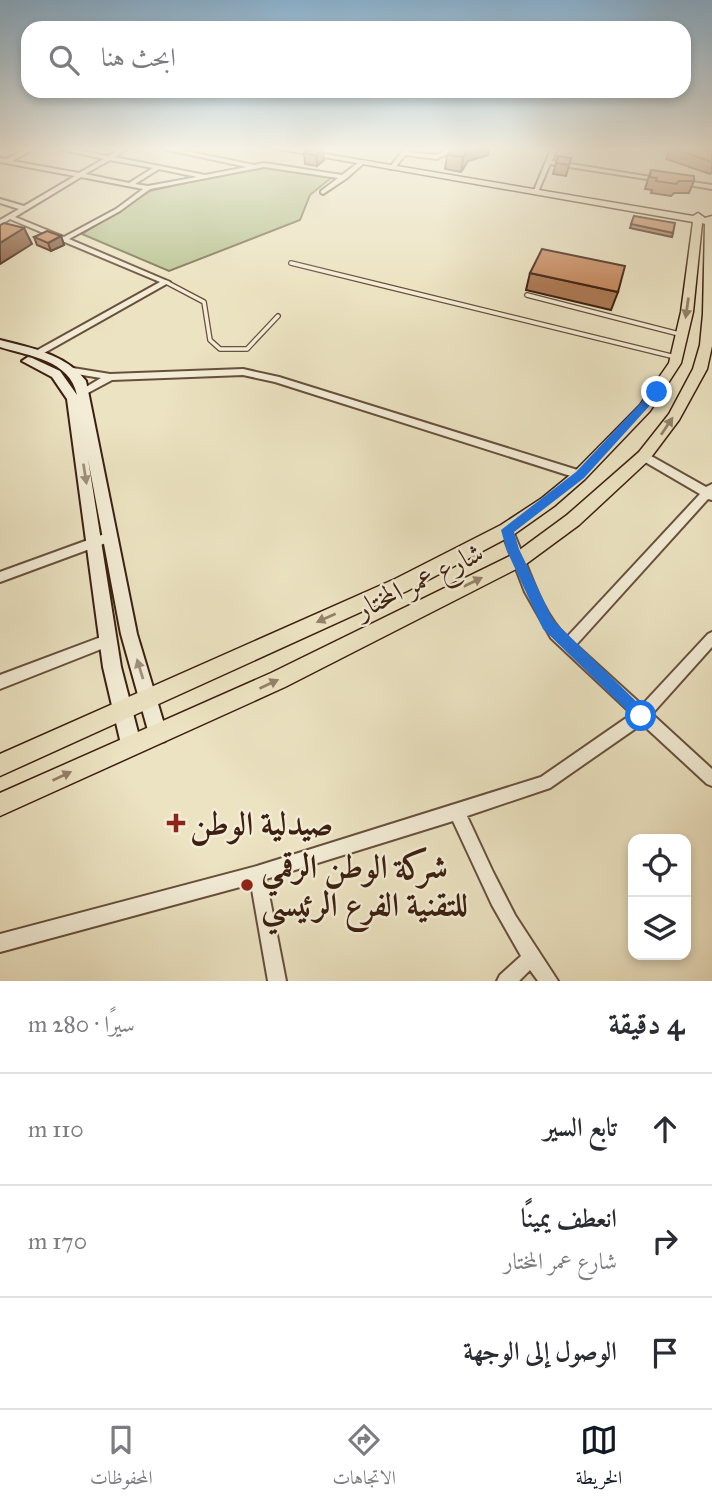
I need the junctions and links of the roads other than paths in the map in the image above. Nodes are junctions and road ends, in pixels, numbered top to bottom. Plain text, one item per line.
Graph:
1 (46, 195) edge
2 (139, 195) edge
3 (558, 195) edge
4 (561, 195) edge
5 (0, 201) edge
6 (23, 208) junction
7 (10, 217) junction
8 (0, 223) edge
9 (706, 225) edge
10 (66, 238) junction
11 (291, 263) dead end
12 (166, 282) junction
13 (527, 295) dead end
14 (278, 316) dead end
15 (682, 335) junction
16 (709, 346) edge
17 (2, 348) edge
18 (37, 355) junction
19 (676, 360) junction
20 (700, 369) junction
21 (73, 371) junction
22 (110, 377) junction
23 (83, 392) junction
24 (644, 456) junction
25 (580, 475) junction
26 (710, 492) edge
27 (508, 530) junction
28 (102, 540) junction
29 (520, 559) junction
30 (0, 577) edge
31 (108, 640) junction
32 (567, 646) junction
33 (709, 647) edge
34 (0, 682) edge
35 (148, 697) junction
36 (122, 709) junction
37 (641, 716) junction
38 (158, 734) junction
39 (131, 744) junction
40 (0, 765) edge
41 (712, 779) edge
42 (0, 805) edge
43 (457, 812) junction
44 (257, 874) junction
45 (0, 943) edge
46 (531, 958) junction
47 (277, 981) edge
48 (506, 981) edge
49 (549, 981) edge

1 - 6 street
2 - 10 street
3 - 9 main road
4 - 9 main road
5 - 6 street
6 - 7 street
7 - 8 street
7 - 10 street
9 -> 15 main road, شارع عمر المختار
9 - 16 main road, شارع عمر المختار
10 - 12 street
11 - 19 lane
12 - 14 lane
12 - 18 street
13 - 15 lane
15 - 19 main road, شارع عمر المختار
16 - 20 main road, شارع عمر المختار
17 - 18 street
17 -> 28 street
18 - 21 street
19 - 20 main road
19 - 25 main road, شارع عمر المختار
24 -> 20 main road, شارع عمر المختار
21 - 22 street
21 - 23 street
22 - 23 street
22 - 25 street
23 - 28 street
24 - 26 street
24 - 29 main road, شارع عمر المختار
25 - 27 main road, شارع عمر المختار
26 - 32 street
27 - 29 street
27 -> 35 main road, شارع عمر المختار
28 - 30 street
28 - 31 street
35 -> 28 street
29 - 32 street
38 -> 29 main road, شارع عمر المختار
31 - 34 street
31 - 36 street
32 - 37 street
33 - 37 street
35 - 36 main road, شارع عمر المختار
35 - 38 street
36 - 39 street
36 - 40 main road, شارع عمر المختار
37 - 41 street
37 - 43 street
38 - 39 main road, شارع عمر المختار
42 -> 39 main road, شارع عمر المختار
43 - 44 street
43 - 46 street
44 - 45 street
44 - 47 street
46 - 48 street
46 - 49 street

